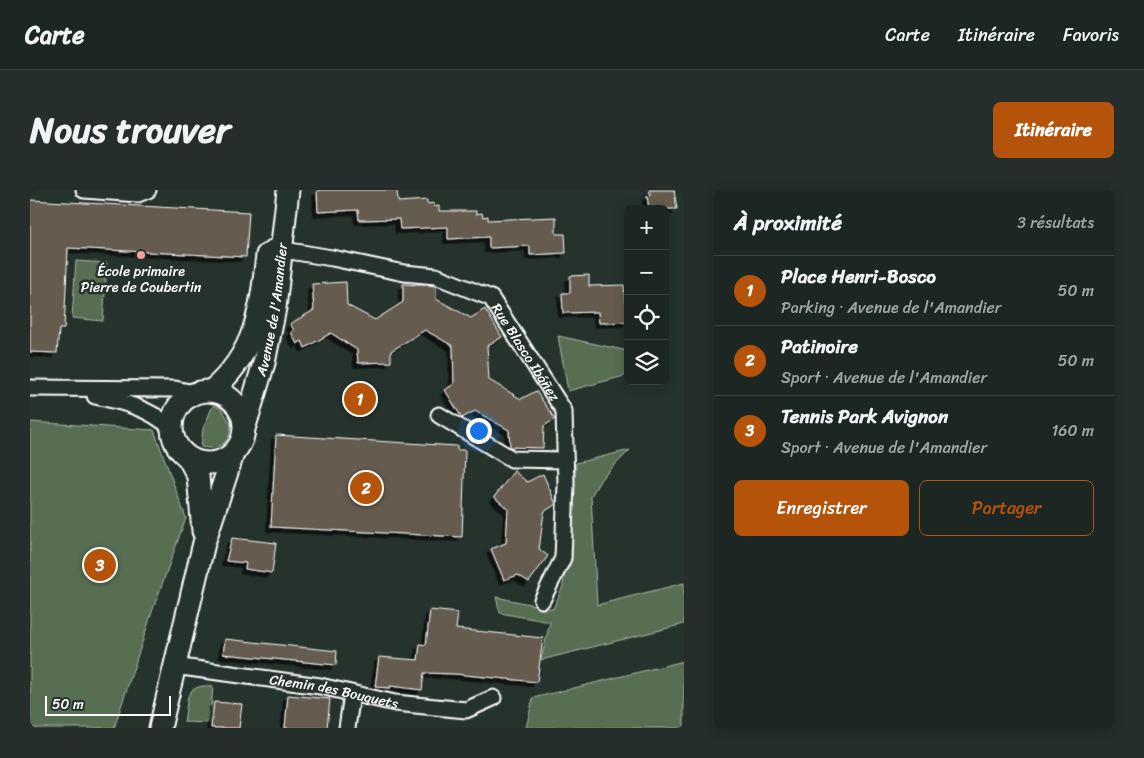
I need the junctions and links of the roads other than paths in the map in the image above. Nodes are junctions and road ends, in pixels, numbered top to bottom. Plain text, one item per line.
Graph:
1 (84, 190) edge
2 (148, 190) edge
3 (274, 190) edge
4 (288, 190) edge
5 (275, 249) junction
6 (30, 388) edge
7 (69, 390) junction
8 (203, 392) junction
9 (439, 415) dead end
10 (245, 426) junction
11 (171, 428) junction
12 (233, 454) junction
13 (189, 459) junction
14 (565, 460) junction
15 (204, 543) junction
16 (542, 600) dead end
17 (174, 666) junction
18 (352, 694) junction
19 (493, 698) dead end
20 (160, 728) edge
21 (347, 728) edge

1 - 2 street
3 - 5 main road, Avenue de l'Amandier
4 - 5 main road, Avenue de l'Amandier
5 - 8 main road, Avenue de l'Amandier
5 - 10 main road, Avenue de l'Amandier
5 - 14 street, Rue Blasco Ibáñez
6 - 7 street
7 - 8 street
7 - 11 street
8 - 10 main road
8 - 11 main road
9 - 14 street
10 - 12 main road
11 - 13 main road
12 - 13 main road
12 - 15 main road
13 - 15 main road
14 - 16 street, Rue Blasco Ibáñez
15 - 17 main road
17 - 18 street, Chemin des Bouquets
17 - 20 main road
18 - 19 street, Chemin des Bouquets
18 - 21 street

